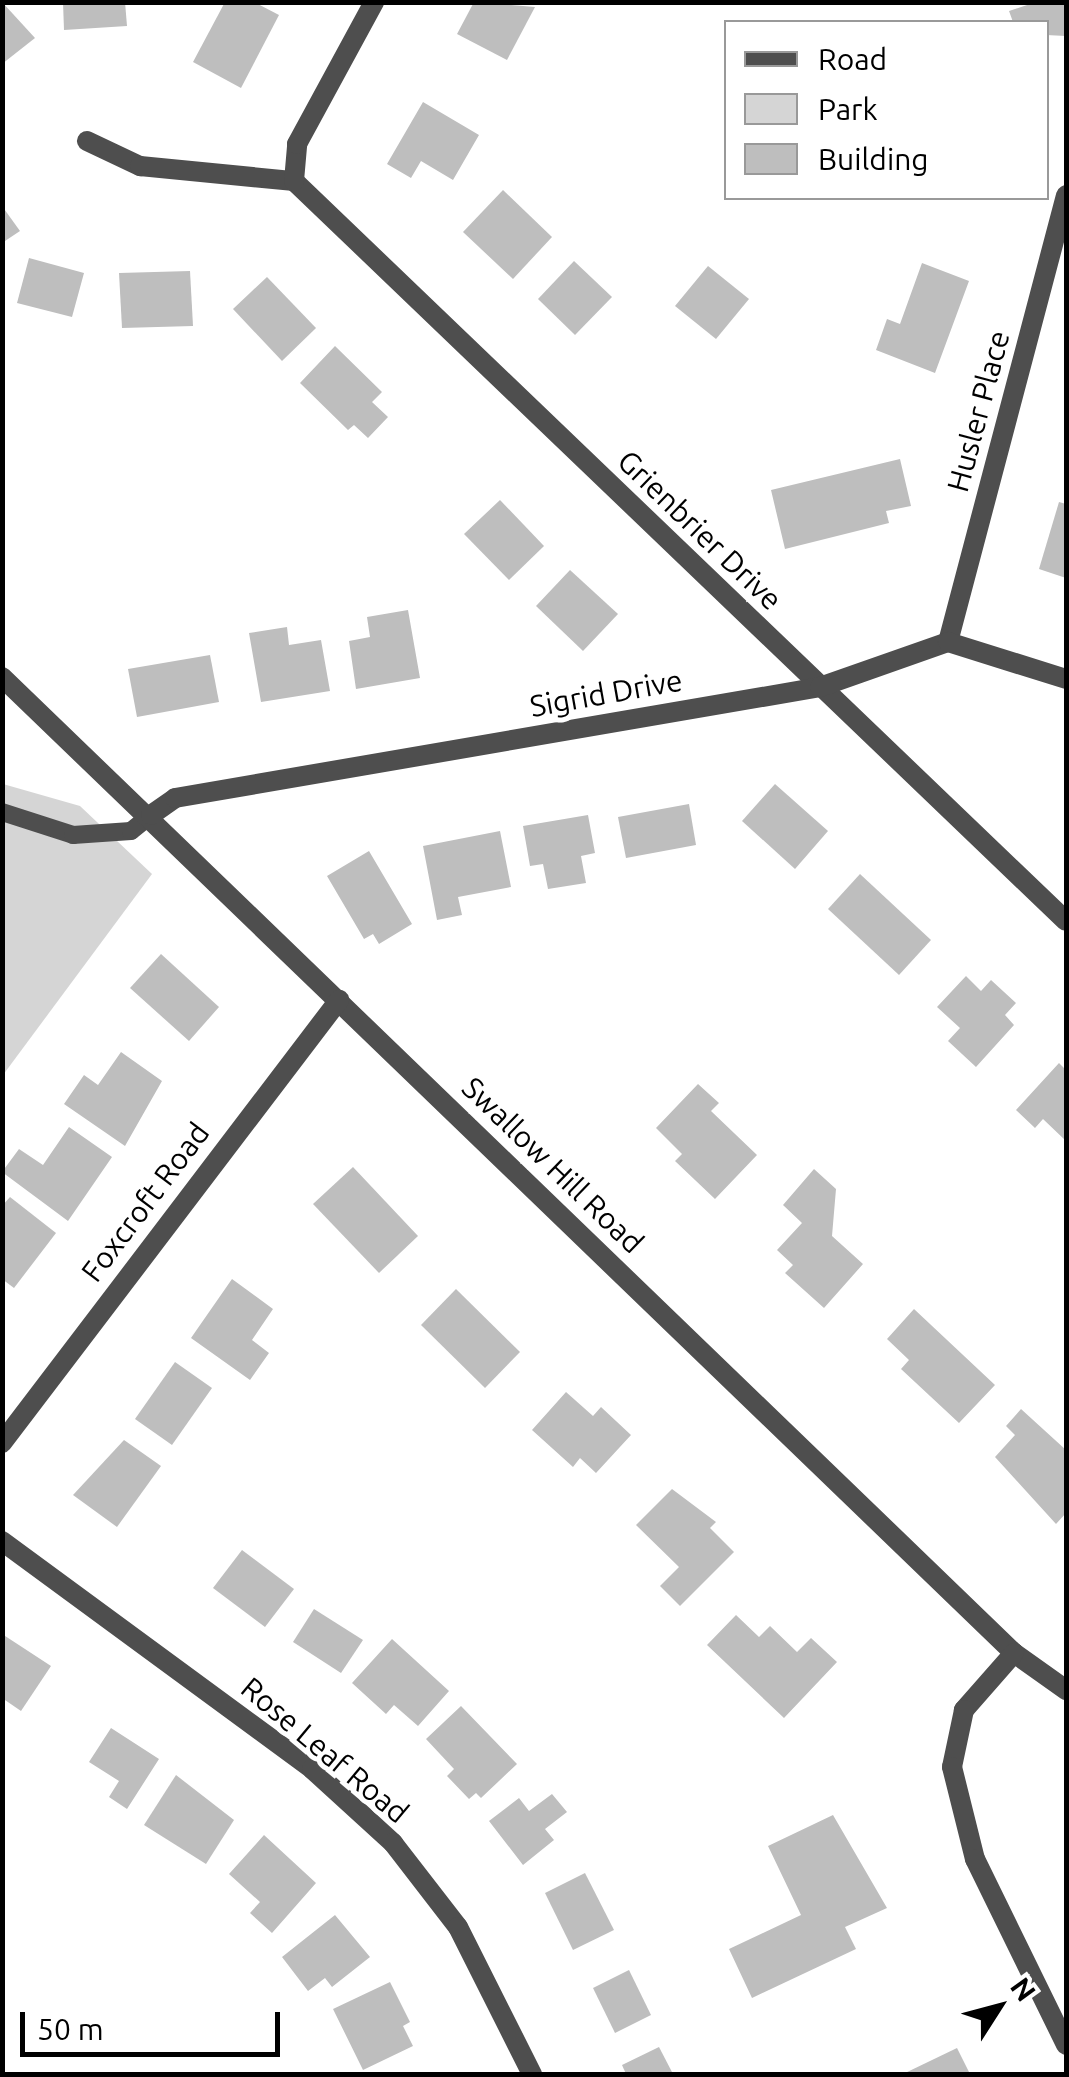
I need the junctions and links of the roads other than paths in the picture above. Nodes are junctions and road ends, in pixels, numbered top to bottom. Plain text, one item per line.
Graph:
1 (374, 2) edge
2 (87, 141) dead end
3 (294, 181) junction
4 (1066, 194) edge
5 (948, 642) junction
6 (2, 678) edge
7 (1066, 679) edge
8 (820, 687) junction
9 (2, 812) edge
10 (151, 815) junction
11 (1066, 920) edge
12 (338, 1000) junction
13 (2, 1443) edge
14 (2, 1541) edge
15 (1014, 1653) junction
16 (1066, 1690) edge
17 (1066, 2045) edge
18 (532, 2074) edge

1 - 3 street
2 - 3 street
3 - 8 street, Grienbrier Drive
4 - 5 street, Husler Place
5 - 7 street
5 - 8 street, Sigrid Drive
6 - 10 street, Swallow Hill Road
8 - 10 street, Sigrid Drive
8 - 11 street, Grienbrier Drive
9 - 10 lane
10 - 12 street, Swallow Hill Road
12 - 13 street, Foxcroft Road
12 - 15 street, Swallow Hill Road
14 - 18 street, Rose Leaf Road
15 - 16 street, Swallow Hill Road
15 - 17 street

